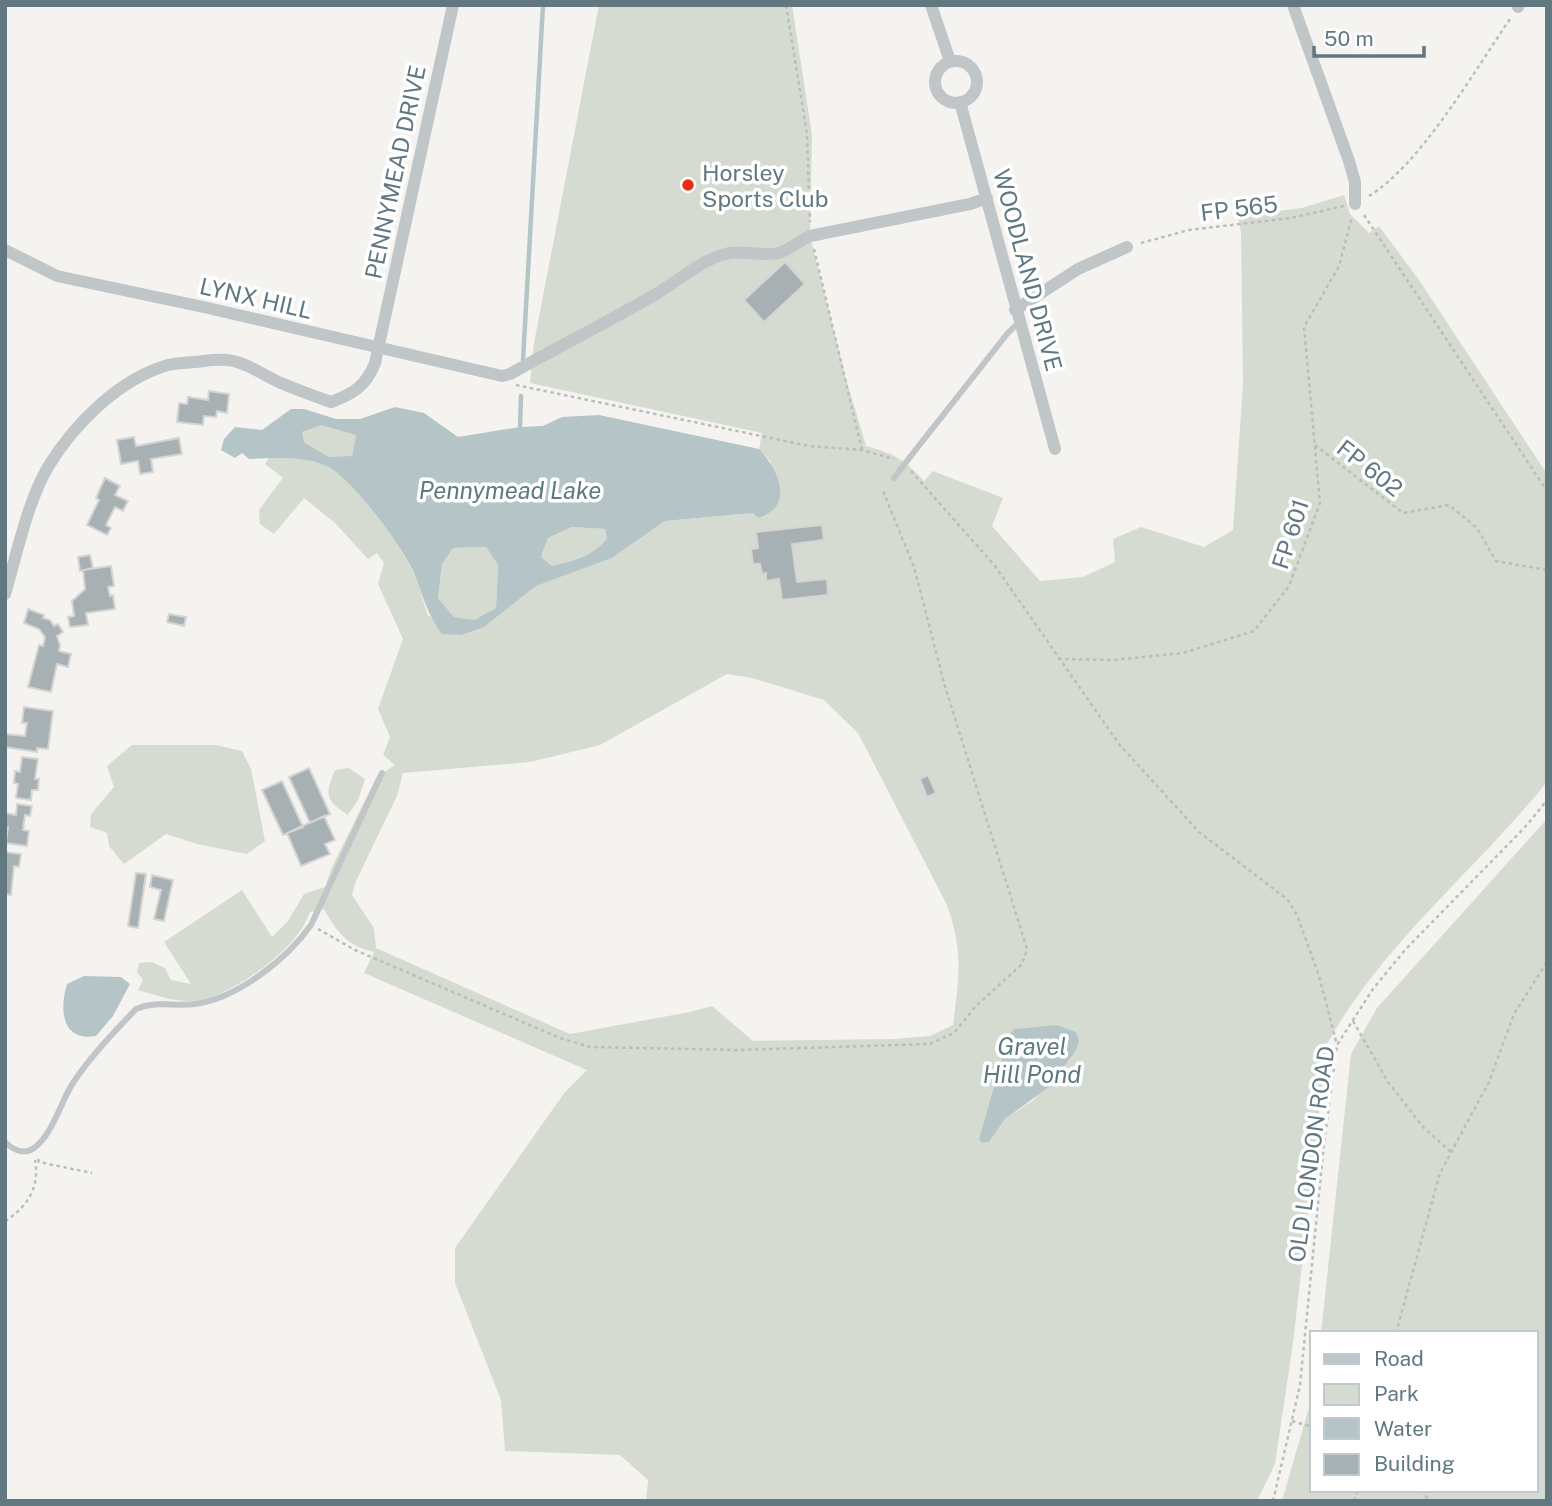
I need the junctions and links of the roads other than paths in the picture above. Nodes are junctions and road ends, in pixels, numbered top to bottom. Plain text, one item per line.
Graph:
1 (453, 5) edge
2 (931, 5) edge
3 (1293, 5) edge
4 (950, 61) junction
5 (960, 102) junction
6 (987, 198) junction
7 (1355, 204) road end
8 (1127, 247) road end
9 (5, 250) edge
10 (1017, 316) junction
11 (378, 348) junction
12 (1055, 449) dead end
13 (894, 478) dead end
14 (5, 594) edge
15 (382, 773) dead end
16 (5, 1142) edge

1 - 11 street, PENNYMEAD DRIVE
2 - 4 street
3 - 7 street
4 - 5 street
4 - 5 street
5 - 6 street, WOODLAND DRIVE
6 - 10 street, WOODLAND DRIVE
6 - 11 street, LYNX HILL
8 - 10 street
9 - 11 street, LYNX HILL
10 - 12 street, WOODLAND DRIVE
10 - 13 lane, bridge
11 - 14 street, PENNYMEAD DRIVE
15 - 16 lane

